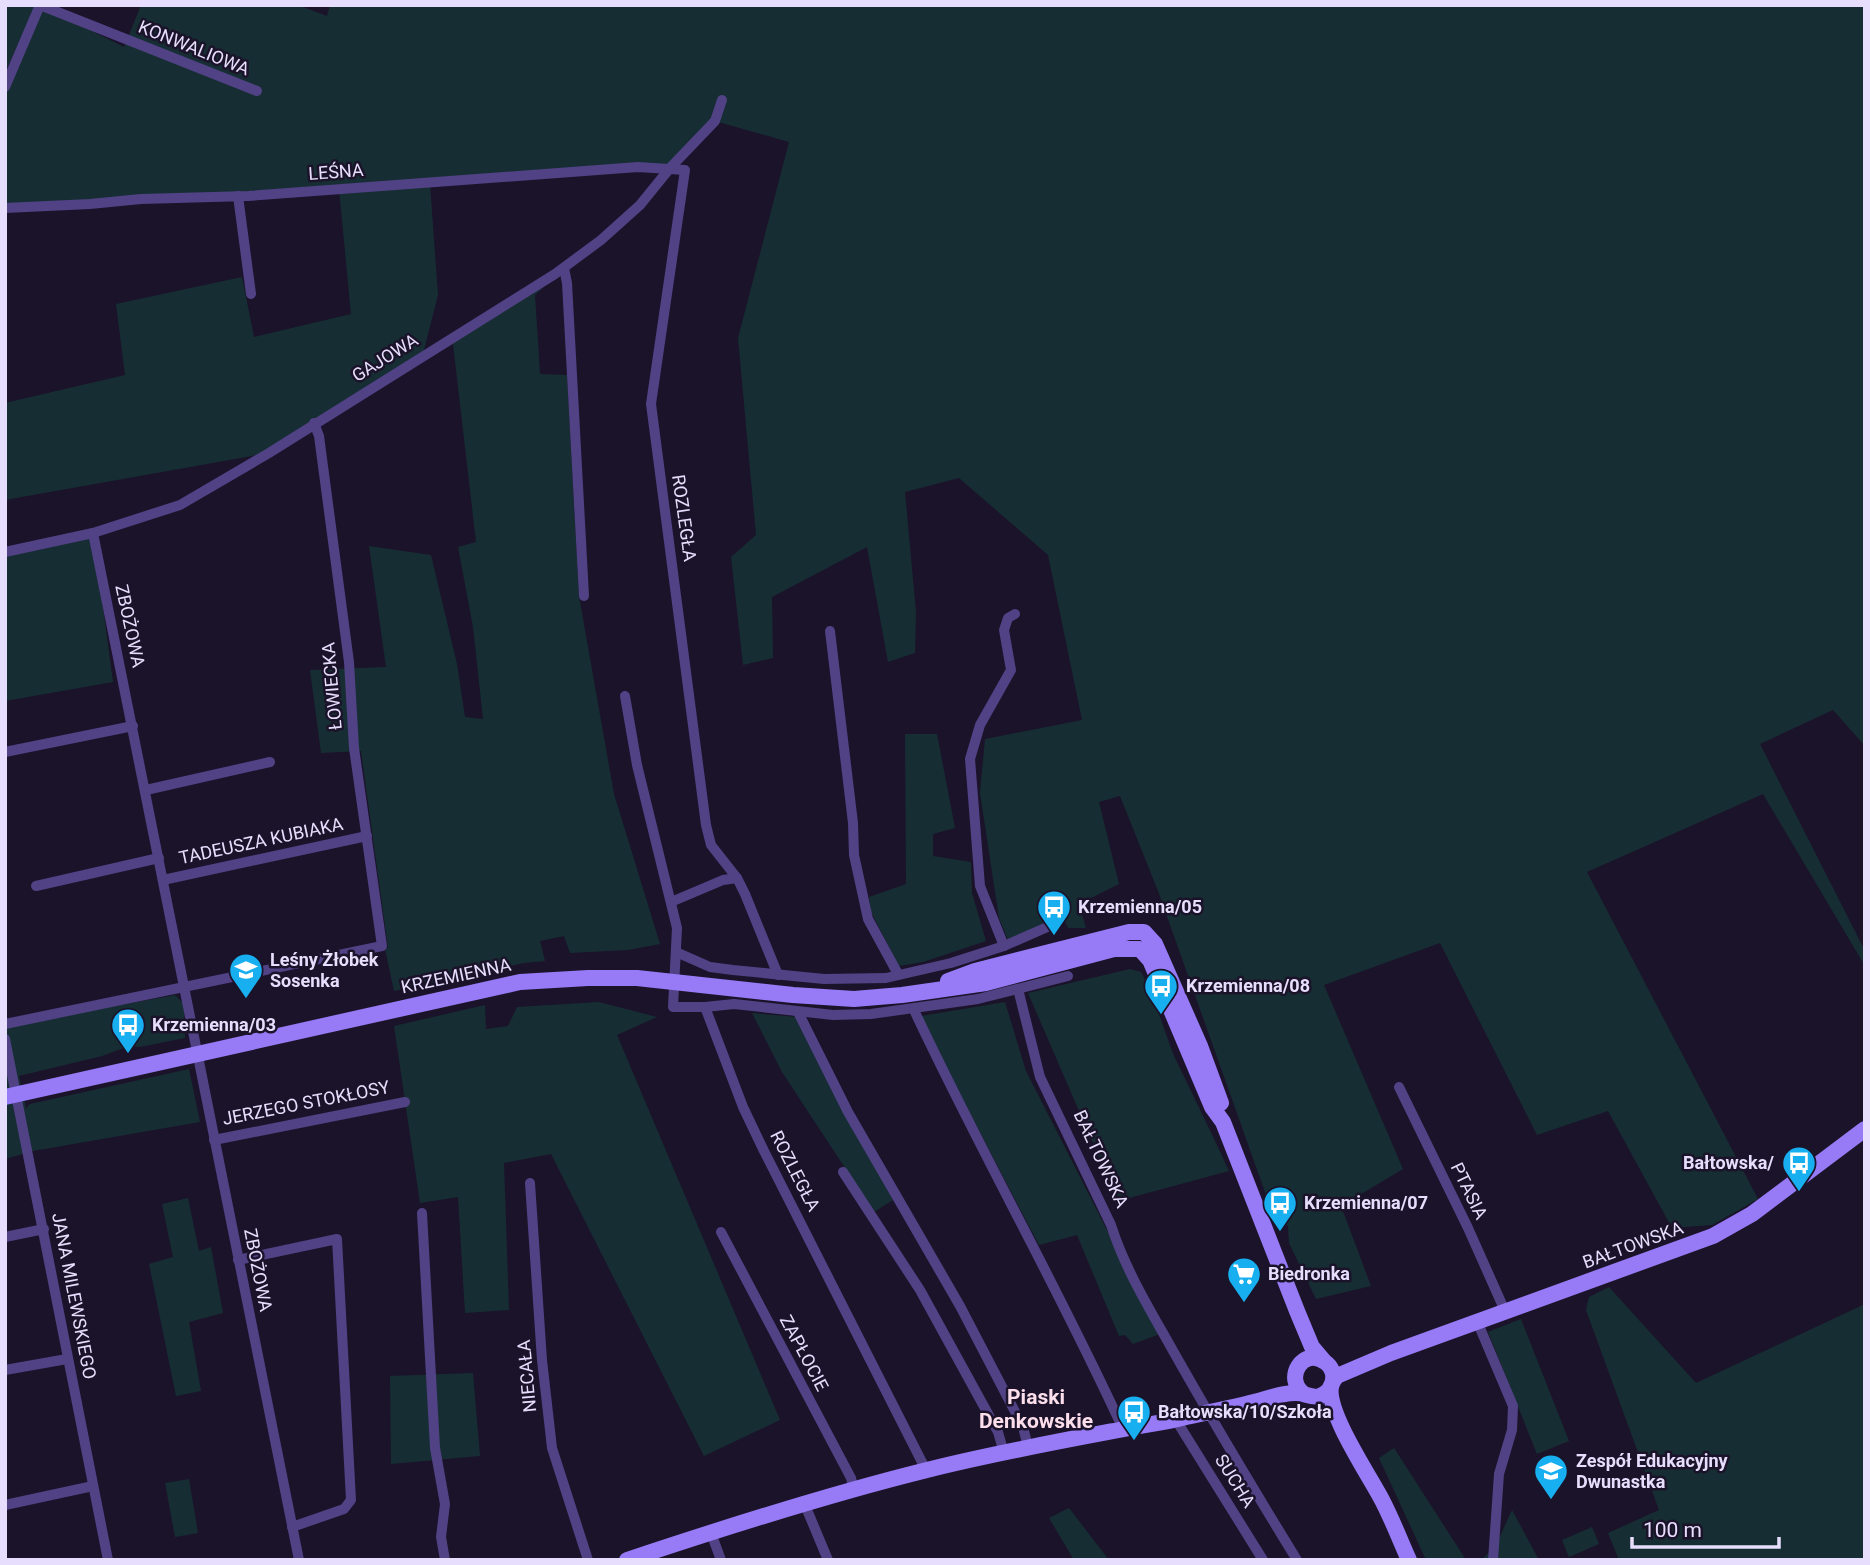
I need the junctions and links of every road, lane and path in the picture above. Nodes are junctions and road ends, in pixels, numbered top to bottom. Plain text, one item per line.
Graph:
1 (40, 5) edge
2 (5, 87) edge
3 (257, 91) dead end
4 (722, 100) dead end
5 (670, 168) junction
6 (238, 196) junction
7 (5, 208) edge
8 (564, 268) junction
9 (251, 294) dead end
10 (314, 423) junction
11 (93, 533) junction
12 (5, 552) edge
13 (584, 596) dead end
14 (1015, 614) dead end
15 (830, 631) dead end
16 (625, 696) dead end
17 (133, 726) junction
18 (5, 752) edge
19 (270, 762) dead end
20 (146, 790) junction
21 (367, 836) junction
22 (159, 858) junction
23 (737, 878) junction
24 (163, 880) junction
25 (36, 886) dead end
26 (671, 902) junction
27 (1052, 925) dead end
28 (1003, 946) junction
29 (676, 953) junction
30 (898, 974) junction
31 (778, 975) junction
32 (1068, 976) dead end
33 (673, 980) junction
34 (184, 988) junction
35 (1018, 989) junction
36 (705, 1007) junction
37 (914, 1010) junction
38 (798, 1012) junction
39 (5, 1024) edge
40 (5, 1039) edge
41 (197, 1054) junction
42 (1399, 1087) dead end
43 (11, 1096) edge
44 (405, 1102) dead end
45 (1865, 1129) edge
46 (214, 1140) junction
47 (843, 1172) dead end
48 (530, 1183) dead end
49 (422, 1213) dead end
50 (44, 1229) junction
51 (721, 1232) dead end
52 (5, 1237) edge
53 (238, 1260) junction
54 (1297, 1311) junction
55 (1505, 1311) junction
56 (1477, 1321) junction
57 (1391, 1353) junction
58 (67, 1359) junction
59 (1325, 1362) junction
60 (1297, 1369) junction
61 (5, 1370) edge
62 (1332, 1384) junction
63 (1307, 1396) junction
64 (1247, 1404) junction
65 (1208, 1412) junction
66 (1176, 1420) junction
67 (1123, 1429) junction
68 (1347, 1438) junction
69 (1028, 1447) junction
70 (1004, 1453) junction
71 (926, 1470) junction
72 (93, 1486) junction
73 (854, 1490) junction
74 (5, 1505) edge
75 (805, 1505) junction
76 (292, 1527) junction
77 (711, 1532) junction
78 (108, 1560) edge
79 (299, 1560) edge
80 (446, 1560) edge
81 (588, 1560) edge
82 (627, 1560) edge
83 (721, 1560) edge
84 (828, 1560) edge
85 (1264, 1560) edge
86 (1297, 1560) edge
87 (1409, 1560) edge
88 (1493, 1560) edge

1 - 2 street
1 - 3 street, KONWALIOWA
4 - 5 street, GAJOWA
5 - 6 street, LEŚNA
5 - 8 street, GAJOWA
5 - 23 street, ROZLEGŁA
6 - 7 street, LEŚNA
6 - 9 street
8 - 10 street, GAJOWA
8 - 13 street
10 - 11 street, GAJOWA
10 - 21 street, ŁOWIECKA
11 - 12 street, GAJOWA
11 - 17 street, ZBOŻOWA
14 - 28 street
15 - 30 street
16 - 26 street
17 - 18 street
17 - 20 street, ZBOŻOWA
19 - 20 street
20 - 22 street, ZBOŻOWA
21 - 24 street, TADEUSZA KUBIAKA
21 - 34 street, ŁOWIECKA
22 - 24 street, ZBOŻOWA
22 - 25 street
23 - 26 street
23 - 31 street, ROZLEGŁA
24 - 34 street, ZBOŻOWA
26 - 29 street
27 - 28 street
28 - 30 street
29 - 31 street
29 - 33 street
30 - 31 street
32 - 35 street
33 - 36 street
33 - 41 main road, KRZEMIENNA
33 - 54 main road, KRZEMIENNA
34 - 39 street
34 - 41 street, ZBOŻOWA
35 - 37 street
35 - 65 street, BAŁTOWSKA
36 - 38 street
36 - 71 street, ROZLEGŁA
37 - 38 street
37 - 67 street
38 - 69 street
40 - 43 street, JANA MILEWSKIEGO
41 - 43 main road, KRZEMIENNA
41 - 46 street, ZBOŻOWA
42 - 55 street, PTASIA
43 - 50 street, JANA MILEWSKIEGO
44 - 46 street, JERZEGO STOKŁOSY
45 - 55 main road, BAŁTOWSKA
46 - 53 street, ZBOŻOWA
47 - 70 street
48 - 81 street, NIECAŁA
49 - 80 street
50 - 52 street
50 - 58 street, JANA MILEWSKIEGO
51 - 73 street, ZAPŁOCIE
53 - 76 street, ZBOŻOWA
53 - 76 street
54 - 59 main road, KRZEMIENNA
54 - 60 main road, KRZEMIENNA
55 - 56 main road, BAŁTOWSKA
56 - 57 main road, BAŁTOWSKA
56 - 88 street
57 - 59 main road, BAŁTOWSKA
57 - 62 main road, BAŁTOWSKA
58 - 61 street
58 - 72 street, JANA MILEWSKIEGO
59 - 60 main road
59 - 62 main road
60 - 63 main road
60 - 64 main road
62 - 63 main road
62 - 68 main road
63 - 64 main road
63 - 68 main road
64 - 65 main road
65 - 66 main road
65 - 86 street, BAŁTOWSKA
66 - 67 main road
66 - 85 street, SUCHA
67 - 69 main road
68 - 87 main road
69 - 70 main road
70 - 71 main road
71 - 73 main road
72 - 74 street
72 - 78 street, JANA MILEWSKIEGO
73 - 75 main road
75 - 77 main road
75 - 84 street
76 - 79 street, ZBOŻOWA
77 - 82 main road
77 - 83 street

